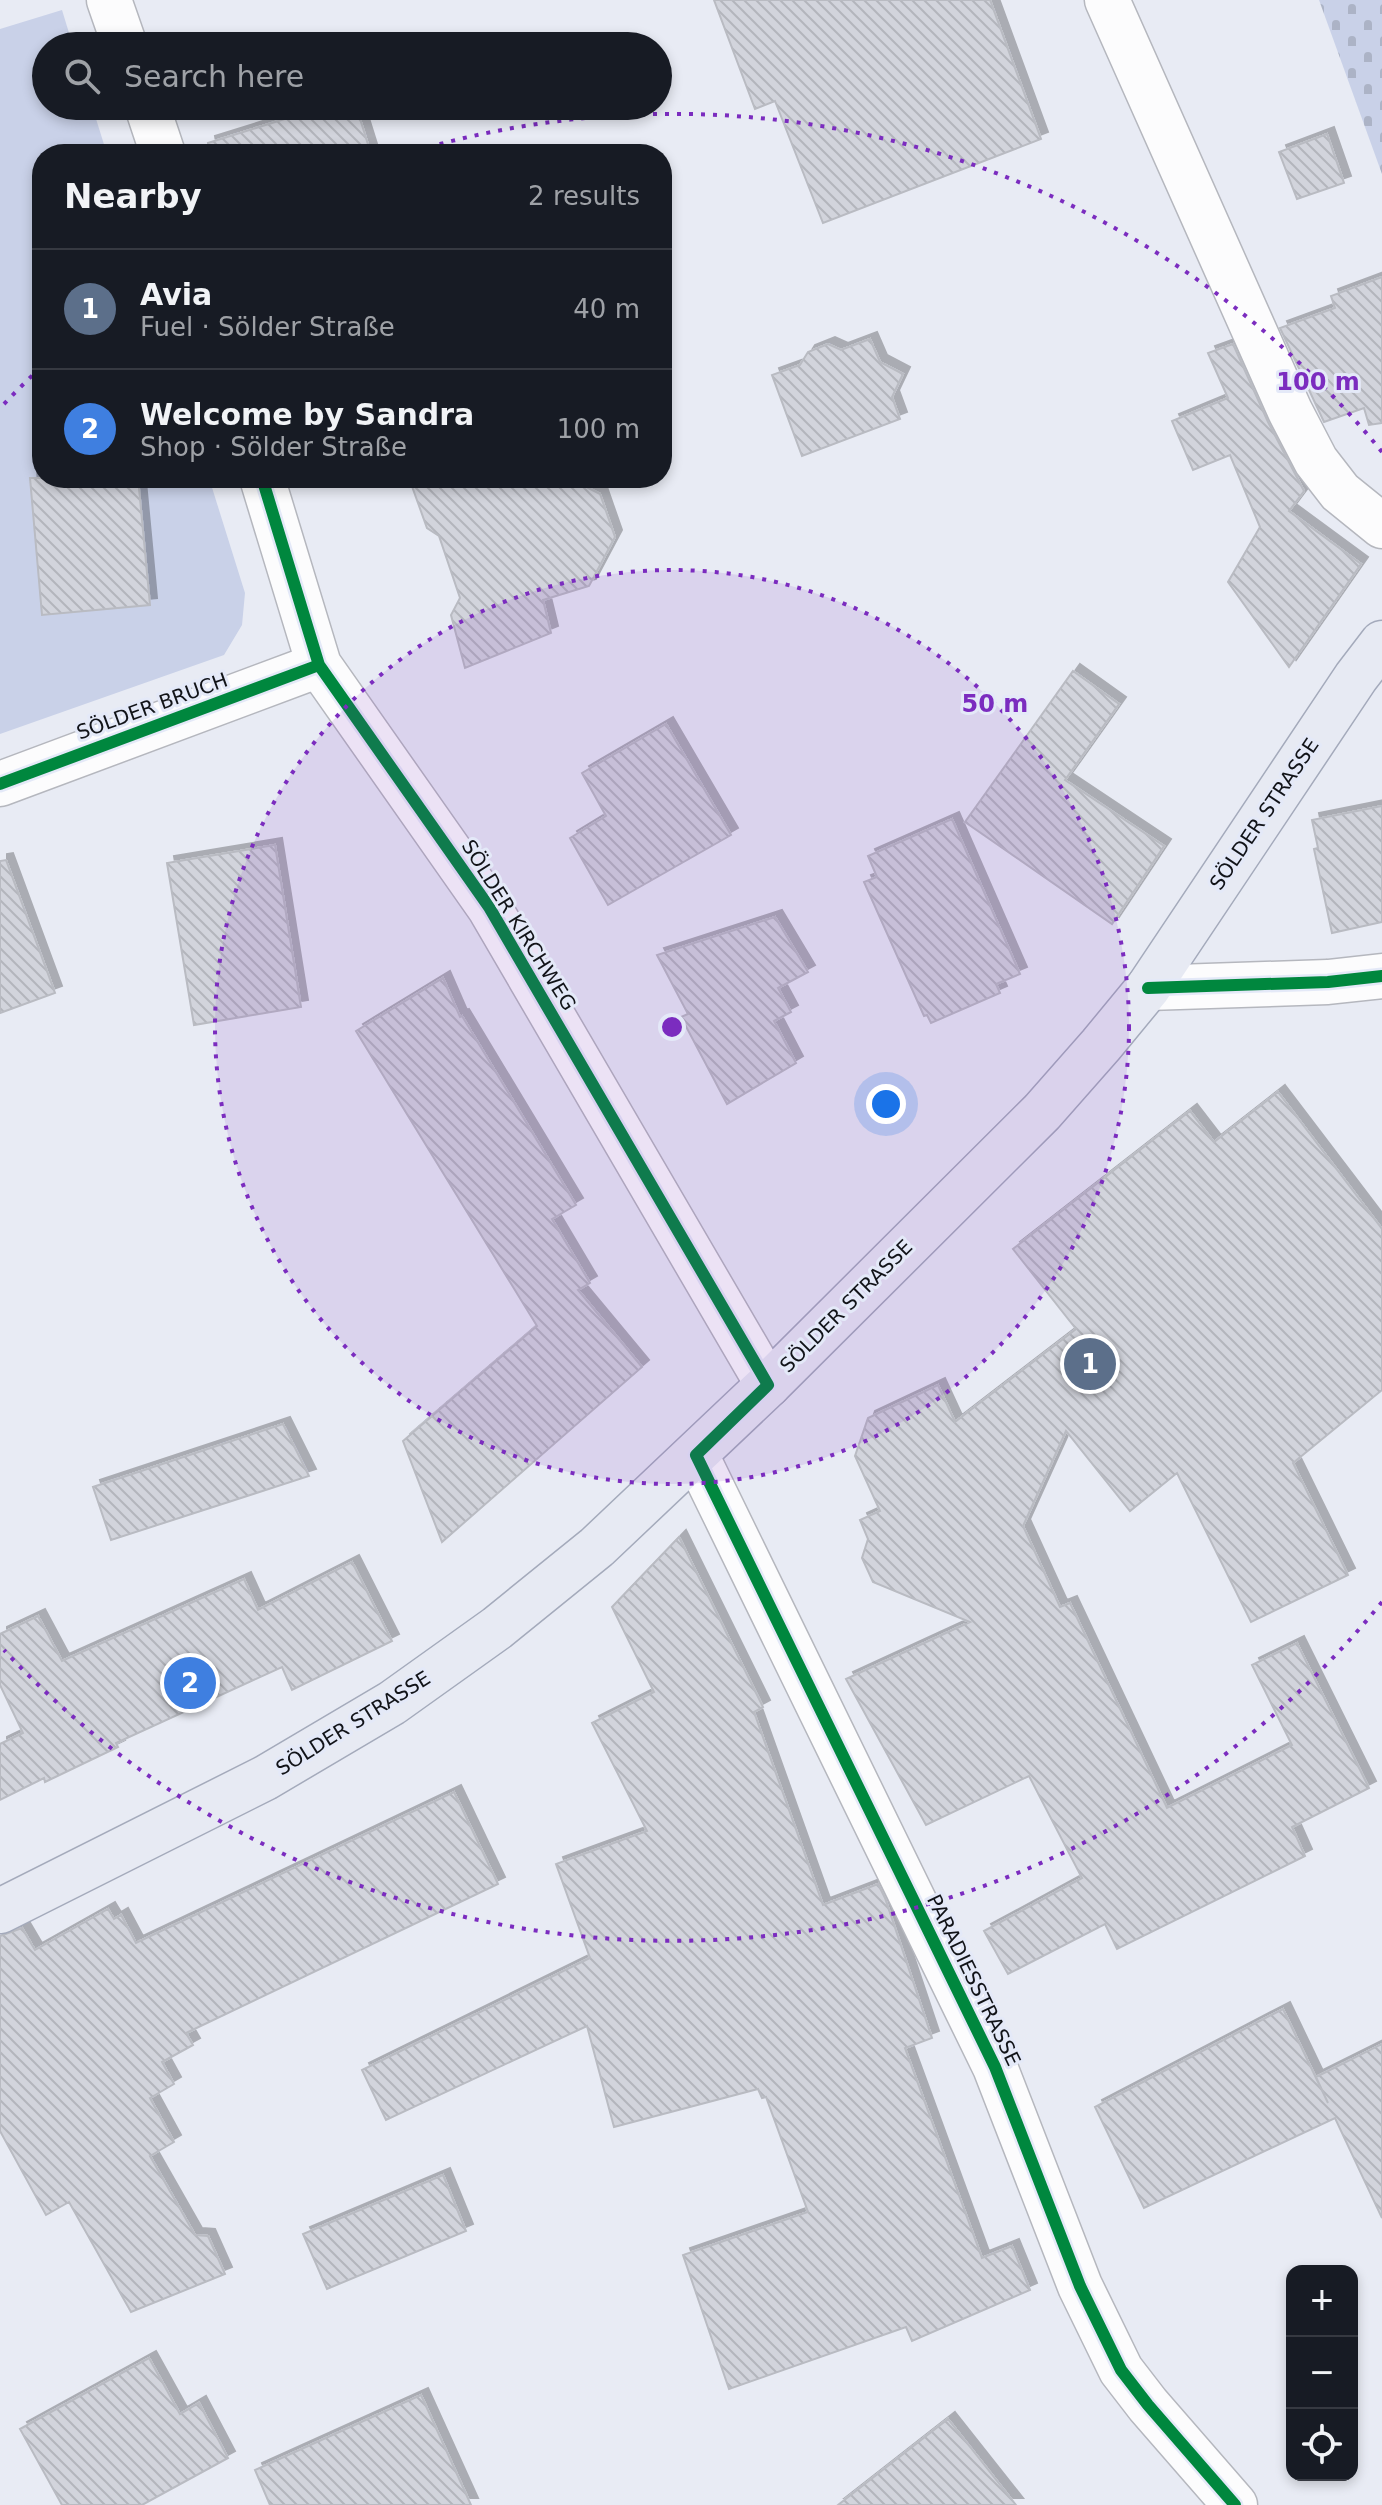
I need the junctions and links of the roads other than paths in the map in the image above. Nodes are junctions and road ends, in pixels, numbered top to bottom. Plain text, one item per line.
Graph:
1 (109, 0) edge
2 (1107, 0) edge
3 (120, 32) edge
4 (152, 120) edge
5 (160, 144) edge
6 (265, 488) edge
7 (1382, 526) edge
8 (1382, 643) edge
9 (319, 665) junction
10 (0, 784) edge
11 (1382, 976) edge
12 (1148, 988) junction
13 (768, 1385) junction
14 (696, 1455) junction
15 (0, 1911) edge
16 (1235, 2505) edge

1 - 3 street
2 - 7 street
4 - 5 street
6 - 9 street, SÖLDER KIRCHWEG
8 - 12 main road, SÖLDER STRASSE
9 - 10 street, SÖLDER BRUCH
9 - 13 street, SÖLDER KIRCHWEG
11 - 12 street
12 - 13 main road, SÖLDER STRASSE
13 - 14 main road, SÖLDER STRASSE
14 - 15 main road, SÖLDER STRASSE
14 - 16 street, PARADIESSTRASSE

